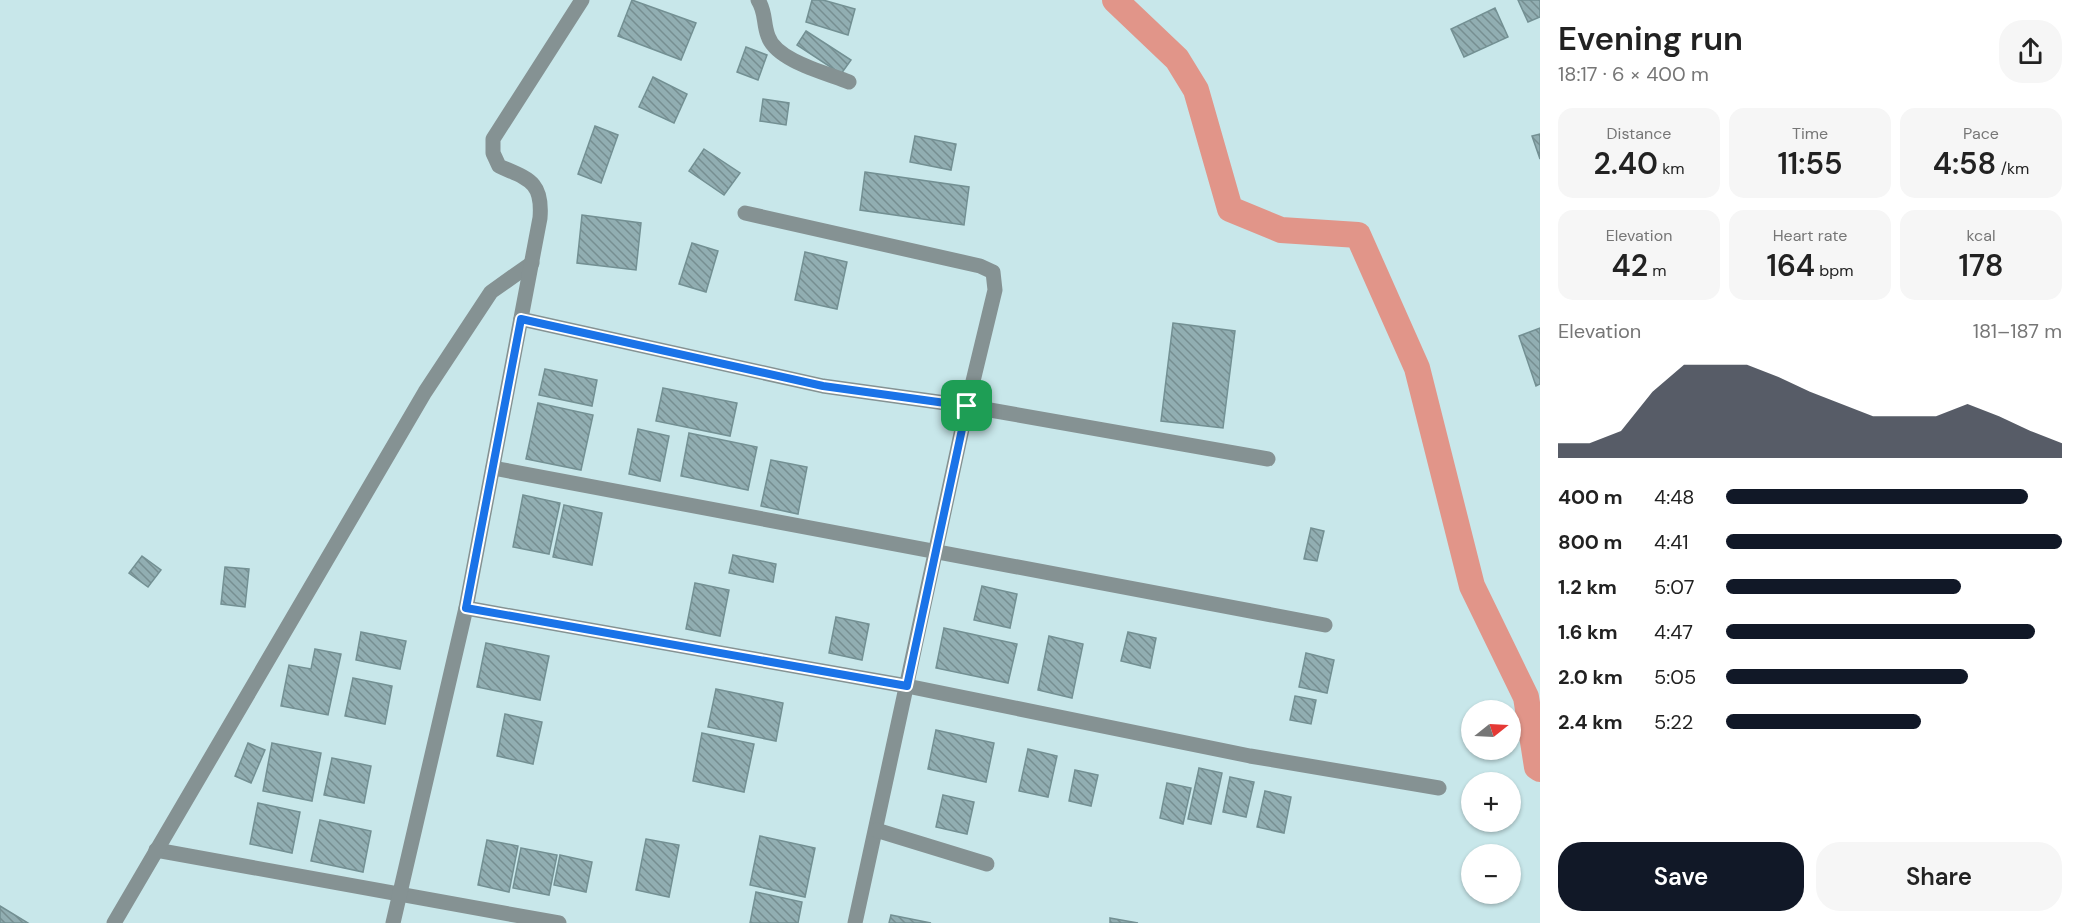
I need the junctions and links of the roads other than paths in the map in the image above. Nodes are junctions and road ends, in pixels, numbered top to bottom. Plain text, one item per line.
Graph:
1 (582, 0) edge
2 (758, 0) edge
3 (849, 82) dead end
4 (745, 213) dead end
5 (532, 263) junction
6 (521, 319) junction
7 (967, 406) junction
8 (1268, 459) dead end
9 (493, 468) junction
10 (936, 552) junction
11 (466, 608) junction
12 (1325, 625) dead end
13 (907, 686) junction
14 (1439, 788) dead end
15 (876, 830) junction
16 (156, 850) junction
17 (987, 864) dead end
18 (399, 892) junction
19 (114, 923) edge
20 (393, 923) edge
21 (559, 923) edge
22 (855, 923) edge

1 - 5 street
2 - 3 street
4 - 7 street
5 - 6 street
5 - 16 street
6 - 7 street
6 - 9 street
7 - 8 street
7 - 10 street
9 - 10 street
9 - 11 street
10 - 12 street
10 - 13 street
11 - 13 street
11 - 18 street
13 - 14 street
13 - 15 street
15 - 17 street
15 - 22 street
16 - 18 street
16 - 19 street
18 - 20 street
18 - 21 street

